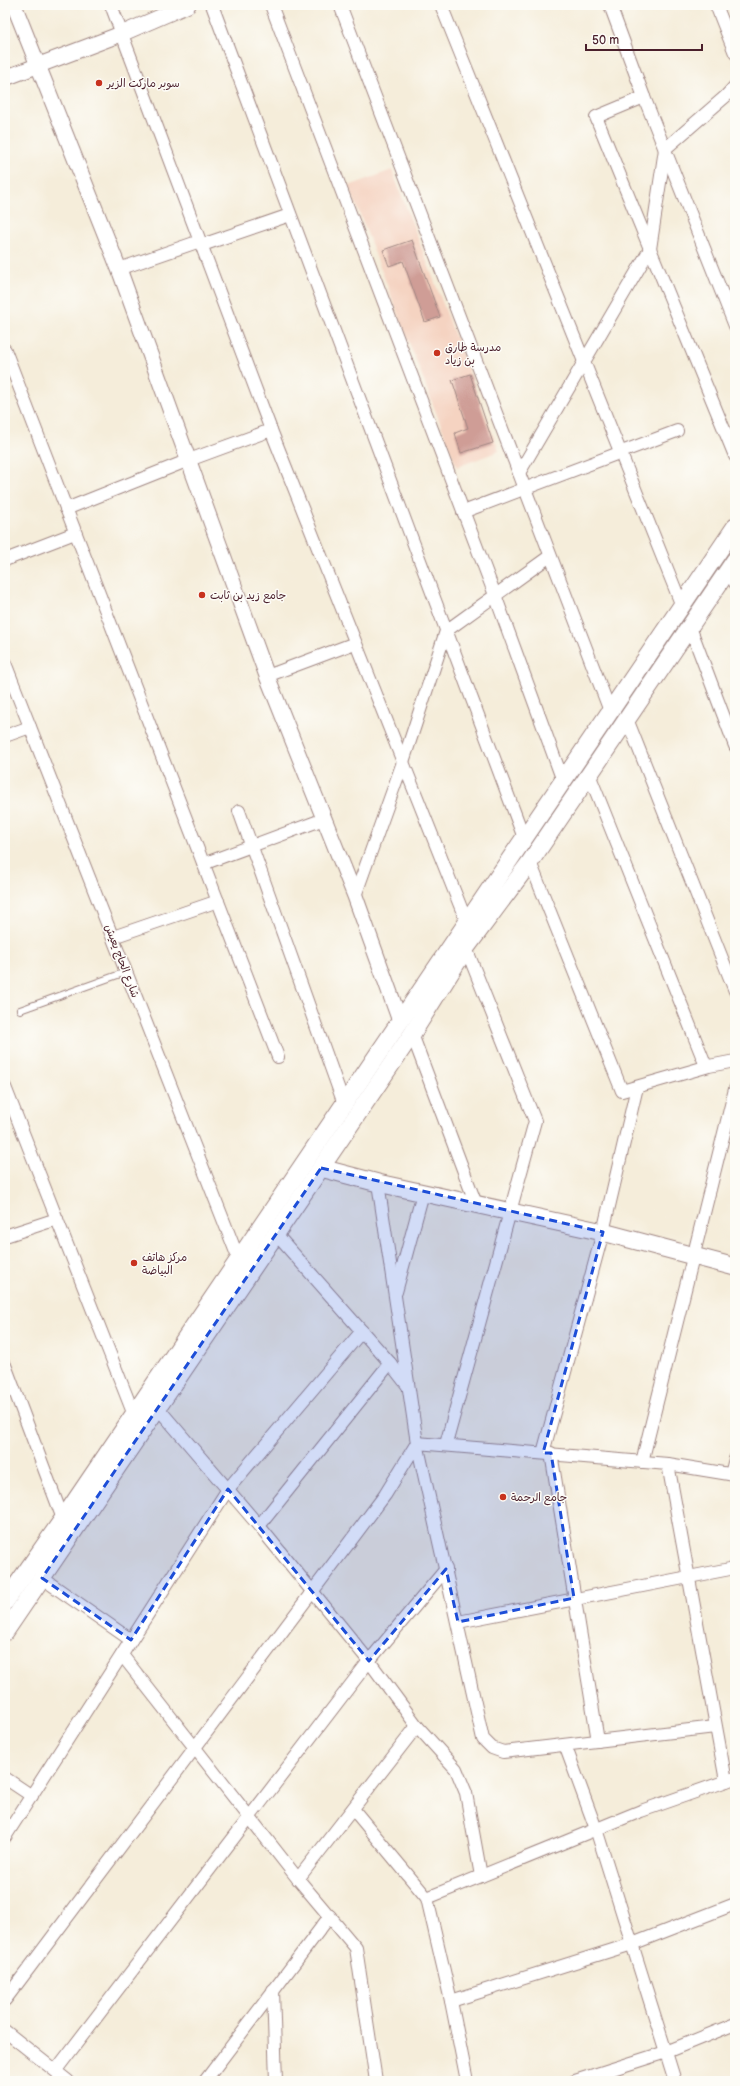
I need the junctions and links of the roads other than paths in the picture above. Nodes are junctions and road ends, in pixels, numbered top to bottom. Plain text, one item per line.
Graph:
1 (14, 5) edge
2 (111, 5) edge
3 (188, 5) edge
4 (212, 5) edge
5 (271, 5) edge
6 (340, 5) edge
7 (441, 5) edge
8 (610, 5) edge
9 (716, 5) edge
10 (121, 34) junction
11 (735, 53) edge
12 (38, 66) junction
13 (5, 78) edge
14 (735, 86) edge
15 (644, 97) junction
16 (665, 149) junction
17 (290, 214) junction
18 (201, 243) junction
19 (650, 249) junction
20 (119, 269) junction
21 (735, 326) edge
22 (5, 350) edge
23 (584, 362) junction
24 (271, 430) junction
25 (677, 431) dead end
26 (620, 452) junction
27 (735, 456) edge
28 (189, 460) junction
29 (519, 473) junction
30 (525, 488) junction
31 (66, 509) junction
32 (463, 512) junction
33 (735, 527) edge
34 (76, 533) junction
35 (550, 556) junction
36 (5, 560) edge
37 (733, 571) edge
38 (495, 595) junction
39 (682, 606) junction
40 (690, 627) junction
41 (446, 631) junction
42 (355, 643) junction
43 (5, 662) edge
44 (267, 676) junction
45 (610, 711) junction
46 (627, 719) junction
47 (30, 727) junction
48 (5, 736) edge
49 (735, 746) edge
50 (402, 762) junction
51 (590, 774) junction
52 (563, 781) junction
53 (239, 810) dead end
54 (324, 819) junction
55 (524, 838) junction
56 (252, 846) junction
57 (530, 862) junction
58 (203, 864) junction
59 (354, 896) junction
60 (218, 901) junction
61 (467, 923) junction
62 (113, 937) junction
63 (466, 948) junction
64 (126, 972) junction
65 (735, 991) edge
66 (20, 1010) dead end
67 (400, 1021) junction
68 (412, 1034) junction
69 (278, 1057) dead end
70 (735, 1061) edge
71 (706, 1066) junction
72 (5, 1087) edge
73 (637, 1087) junction
74 (735, 1089) edge
75 (344, 1104) junction
76 (321, 1168) junction
77 (378, 1183) junction
78 (423, 1193) junction
79 (476, 1204) junction
80 (509, 1212) junction
81 (57, 1218) junction
82 (603, 1232) junction
83 (276, 1234) junction
84 (5, 1236) edge
85 (692, 1257) junction
86 (239, 1260) junction
87 (735, 1267) edge
88 (395, 1297) junction
89 (362, 1331) junction
90 (390, 1362) junction
91 (5, 1365) edge
92 (408, 1387) junction
93 (158, 1408) junction
94 (134, 1415) junction
95 (417, 1443) junction
96 (446, 1444) junction
97 (547, 1453) junction
98 (735, 1459) edge
99 (642, 1462) junction
100 (668, 1464) junction
101 (733, 1474) edge
102 (228, 1489) junction
103 (63, 1519) junction
104 (259, 1526) junction
105 (735, 1568) edge
106 (446, 1569) junction
107 (689, 1577) junction
108 (42, 1578) junction
109 (312, 1593) junction
110 (574, 1598) junction
111 (5, 1602) edge
112 (458, 1622) junction
113 (5, 1632) edge
114 (131, 1640) junction
115 (122, 1655) junction
116 (369, 1661) junction
117 (417, 1726) junction
118 (715, 1727) junction
119 (598, 1741) junction
120 (565, 1745) junction
121 (196, 1747) junction
122 (5, 1778) edge
123 (731, 1780) edge
124 (32, 1796) junction
125 (353, 1809) junction
126 (250, 1816) junction
127 (596, 1829) junction
128 (5, 1837) edge
129 (481, 1876) junction
130 (298, 1879) junction
131 (426, 1898) junction
132 (735, 1904) edge
133 (330, 1916) junction
134 (632, 1944) junction
135 (274, 1990) junction
136 (5, 2000) edge
137 (451, 2001) junction
138 (735, 2024) edge
139 (5, 2031) edge
140 (666, 2052) junction
141 (56, 2070) junction
142 (68, 2081) edge
143 (204, 2081) edge
144 (276, 2081) edge
145 (376, 2081) edge
146 (467, 2081) edge
147 (575, 2081) edge
148 (675, 2081) edge

1 - 12 street
2 - 10 street
3 - 10 street
4 - 17 street
5 - 32 street
6 - 29 street
7 - 23 street
8 - 15 street
9 - 11 street
10 - 12 street
10 - 18 street
12 - 13 street
12 - 20 street
14 - 16 street
15 - 16 street
15 - 19 street
16 - 19 street
16 - 21 street
17 - 18 street
17 - 41 street
18 - 20 street
18 - 24 street
19 - 23 street
19 - 27 street
20 - 28 street
22 - 31 street
23 - 26 street
23 - 29 street
24 - 28 street
24 - 42 street
25 - 26 street
26 - 30 street
26 - 39 street
28 - 31 street
28 - 44 street
29 - 30 street
30 - 32 street
30 - 35 street
31 - 34 street
32 - 38 street
33 - 39 main road
34 - 36 street
34 - 58 street
35 - 38 street
35 - 45 street
37 - 40 main road
38 - 41 street
38 - 52 street
39 - 45 main road
40 - 46 main road
40 - 49 street
41 - 50 street
41 - 55 street
42 - 44 street
42 - 50 street
43 - 47 street, شارع الحاج يعيش
44 - 54 street
45 - 52 main road
46 - 51 main road
46 - 65 street
47 - 48 street
47 - 62 street, شارع الحاج يعيش
50 - 59 street
50 - 61 street
51 - 57 main road
51 - 71 street
52 - 55 main road
53 - 56 street
54 - 56 street
54 - 59 street
55 - 61 main road
56 - 58 street
56 - 75 street
57 - 63 main road
57 - 73 street
58 - 60 street
59 - 67 street
60 - 62 street
60 - 69 street
61 - 67 main road
62 - 64 street, شارع الحاج يعيش
63 - 68 main road
63 - 80 street
64 - 66 lane
64 - 86 street, شارع الحاج يعيش
67 - 75 main road
68 - 76 main road
68 - 79 street
70 - 71 street
71 - 73 street
72 - 81 street
73 - 82 street
74 - 85 street
75 - 86 main road
76 - 77 main road
76 - 83 main road
77 - 78 main road
77 - 88 street
78 - 79 main road
78 - 88 street
79 - 80 main road
80 - 82 main road
80 - 96 street
81 - 84 street
81 - 94 street
82 - 85 main road
82 - 97 street
83 - 89 street
83 - 93 main road
85 - 87 main road
85 - 99 street
86 - 94 main road
88 - 92 street
89 - 90 street
89 - 102 street
90 - 92 street
90 - 104 street
91 - 103 street
92 - 95 street
93 - 102 street
93 - 108 main road
94 - 103 main road
95 - 96 street
95 - 106 street
95 - 109 street
96 - 97 street
97 - 99 street
97 - 110 street
98 - 101 street
99 - 100 street
100 - 101 street
100 - 107 street
102 - 104 street
102 - 114 street
103 - 111 main road
104 - 109 street
105 - 107 street
106 - 112 street
106 - 116 street
107 - 110 street
107 - 118 street
108 - 113 main road
108 - 114 street
109 - 116 street
109 - 121 street
110 - 112 street
110 - 119 street
112 - 120 street
114 - 115 street
115 - 121 street
115 - 124 street
116 - 117 street
116 - 126 street
117 - 125 street
117 - 129 street
118 - 119 street
118 - 123 street
119 - 120 street
120 - 127 street
121 - 126 street
121 - 136 street
122 - 124 street
123 - 127 street
124 - 128 street
125 - 130 street
125 - 131 street
126 - 130 street
126 - 141 street
127 - 129 street
127 - 134 street
129 - 131 street
130 - 133 street
131 - 137 street
132 - 134 street
133 - 135 street
133 - 145 street
134 - 137 street
134 - 140 street
135 - 143 street
135 - 144 street
137 - 146 street
138 - 140 street
139 - 141 street
140 - 147 street
140 - 148 street
141 - 142 street

